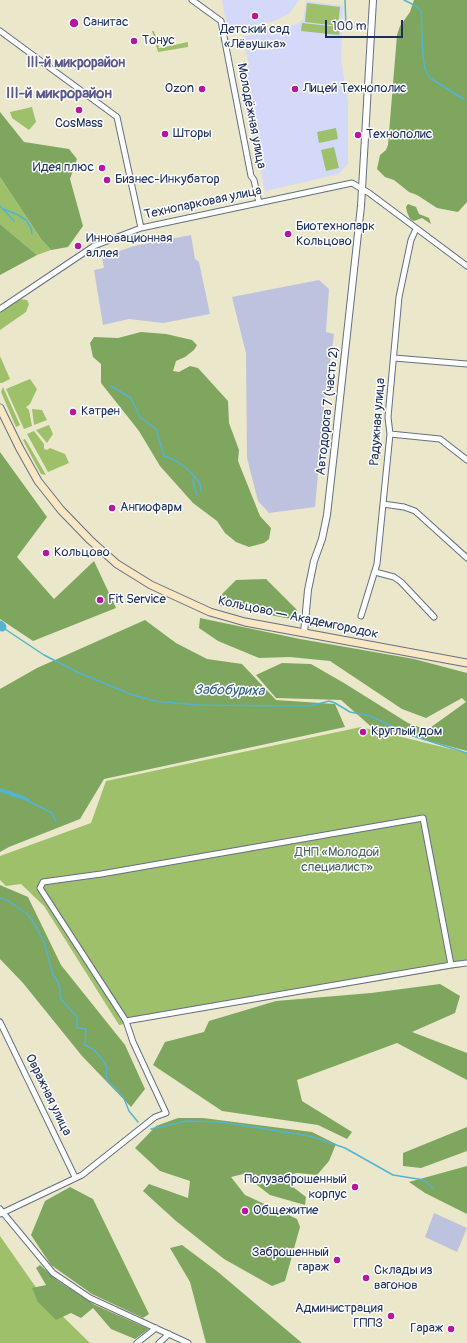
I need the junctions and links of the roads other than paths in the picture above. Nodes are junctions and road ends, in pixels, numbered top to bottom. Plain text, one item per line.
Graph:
1 (192, 0) edge
2 (373, 0) edge
3 (0, 31) edge
4 (362, 189) junction
5 (258, 203) junction
6 (141, 228) junction
7 (416, 229) junction
8 (467, 266) edge
9 (0, 309) edge
10 (394, 358) junction
11 (467, 364) edge
12 (0, 408) edge
13 (390, 434) junction
14 (467, 460) edge
15 (383, 504) junction
16 (467, 558) edge
17 (375, 572) junction
18 (361, 616) dead end
19 (434, 617) dead end
20 (304, 633) junction
21 (467, 663) edge
22 (467, 963) edge
23 (451, 965) junction
24 (126, 1021) junction
25 (0, 1022) edge
26 (75, 1177) junction
27 (1, 1212) edge
28 (156, 1328) junction
29 (169, 1334) junction
30 (137, 1343) edge
31 (159, 1343) edge
32 (188, 1343) edge

1 - 5 street, Молодёжная улица
2 - 4 street, Автодорога 7 (часть 2)
3 - 6 street
4 - 5 street, Технопарковая улица
4 - 7 street, Технопарковая улица
4 - 20 street, Автодорога 7 (часть 2)
5 - 6 street, Технопарковая улица
6 - 9 street, Технопарковая улица
7 - 8 street, Технопарковая улица
7 - 10 street, Радужная улица
10 - 11 street
10 - 13 street, Радужная улица
12 - 20 main road, Кольцово — Академгородок
13 - 14 street
13 - 15 street, Радужная улица
15 - 16 street
15 - 17 street, Радужная улица
17 - 18 street, Радужная улица
17 - 19 street
20 - 21 main road, Кольцово — Академгородок
22 - 23 street
23 - 24 street
23 - 24 street
24 - 26 street
25 - 26 street, Овражная улица
26 - 27 street
27 - 28 street
28 - 29 street
28 - 30 street
29 - 31 street
29 - 32 street

